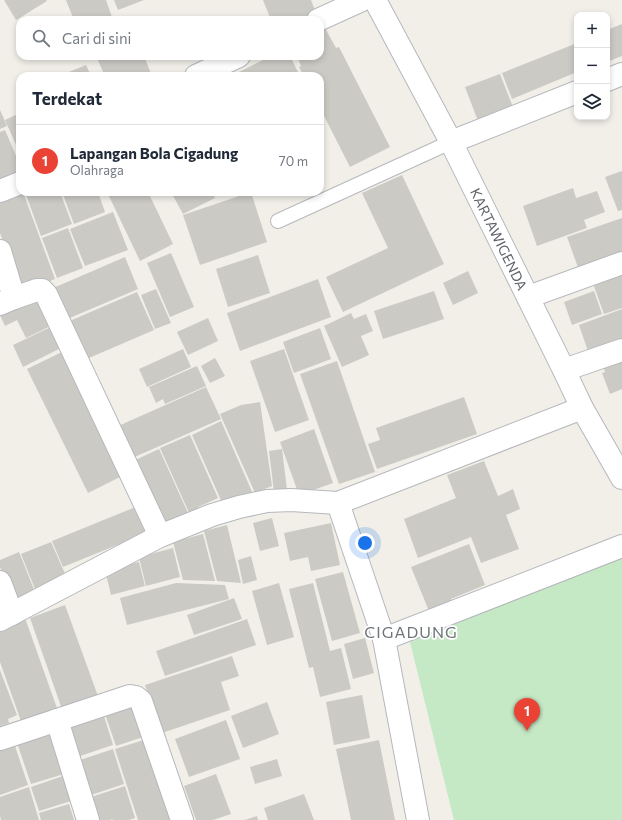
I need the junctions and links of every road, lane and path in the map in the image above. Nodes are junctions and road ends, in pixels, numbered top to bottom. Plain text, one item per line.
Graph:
1 (362, 0) edge
2 (375, 0) edge
3 (324, 17) edge
4 (230, 60) edge
5 (205, 72) edge
6 (622, 74) edge
7 (610, 79) edge
8 (574, 93) edge
9 (451, 142) junction
10 (16, 185) edge
11 (0, 191) edge
12 (278, 221) dead end
13 (0, 251) edge
14 (622, 263) edge
15 (528, 297) junction
16 (7, 301) edge
17 (622, 350) edge
18 (564, 370) junction
19 (582, 408) junction
20 (622, 478) edge
21 (338, 503) junction
22 (160, 536) junction
23 (622, 546) edge
24 (0, 582) edge
25 (6, 617) edge
26 (384, 640) junction
27 (57, 720) junction
28 (0, 739) edge
29 (88, 820) edge
30 (182, 820) edge
31 (418, 820) edge

1 - 3 street
2 - 9 street, KARTAWIGENDA
4 - 5 street
6 - 7 street
8 - 9 street
9 - 12 lane
9 - 15 street, KARTAWIGENDA
10 - 11 street
13 - 16 street
14 - 15 street
15 - 18 street, KARTAWIGENDA
16 - 22 street
17 - 18 street
18 - 19 street, KARTAWIGENDA
19 - 20 street, KARTAWIGENDA
19 - 21 street
21 - 22 street
21 - 26 street
22 - 25 street
23 - 26 street
24 - 25 street
26 - 31 street
27 - 28 street
27 - 29 street
27 - 30 street

